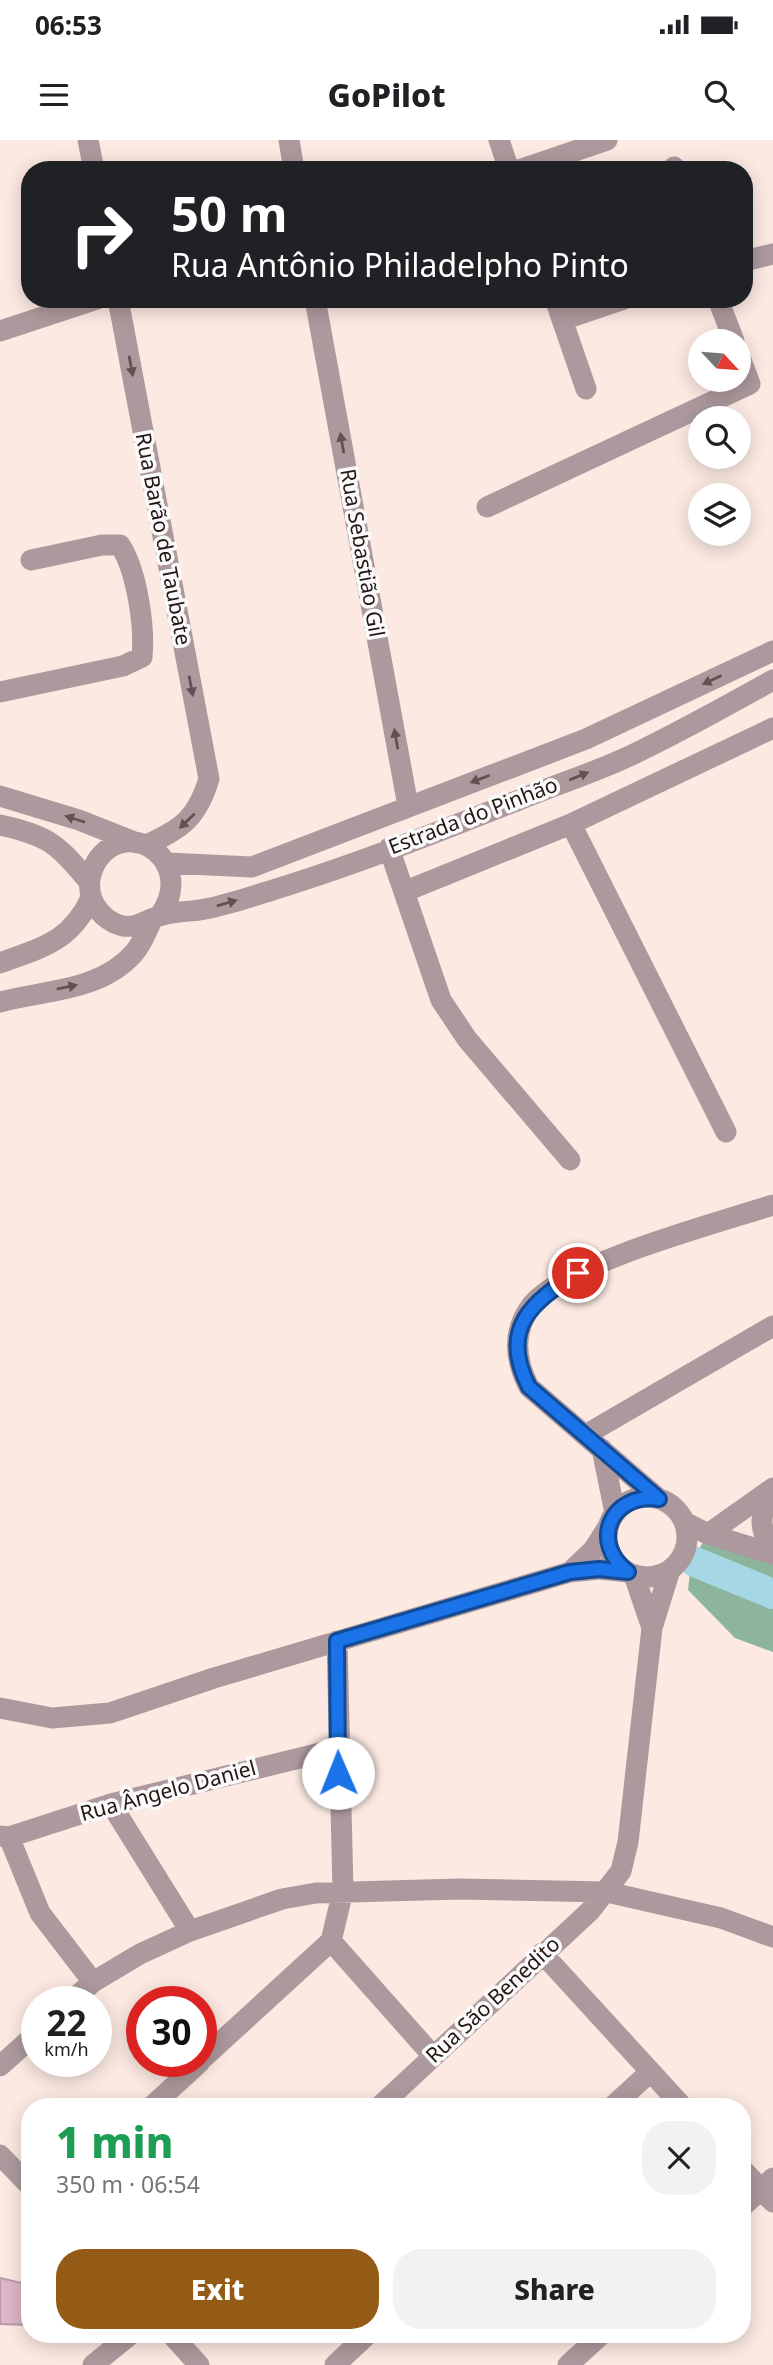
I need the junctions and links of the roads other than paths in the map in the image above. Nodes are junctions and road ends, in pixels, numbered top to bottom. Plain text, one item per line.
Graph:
1 (88, 140) edge
2 (289, 140) edge
3 (499, 140) edge
4 (607, 140) edge
5 (92, 161) edge
6 (292, 161) edge
7 (506, 161) edge
8 (545, 161) edge
9 (773, 254) edge
10 (753, 259) edge
11 (70, 308) edge
12 (120, 308) edge
13 (317, 308) edge
14 (558, 308) edge
15 (597, 308) edge
16 (721, 308) edge
17 (562, 320) junction
18 (729, 329) edge
19 (0, 331) edge
20 (586, 389) dead end
21 (733, 392) edge
22 (487, 507) dead end
23 (31, 560) dead end
24 (773, 651) edge
25 (773, 680) edge
26 (0, 692) edge
27 (773, 727) edge
28 (0, 796) edge
29 (408, 806) junction
30 (571, 824) junction
31 (0, 825) edge
32 (142, 844) junction
33 (389, 848) junction
34 (167, 863) junction
35 (90, 890) junction
36 (406, 891) junction
37 (156, 917) junction
38 (0, 963) edge
39 (0, 1002) edge
40 (726, 1132) dead end
41 (570, 1160) dead end
42 (773, 1205) edge
43 (773, 1325) edge
44 (595, 1442) junction
45 (773, 1488) edge
46 (659, 1499) junction
47 (612, 1519) junction
48 (684, 1522) junction
49 (708, 1534) junction
50 (773, 1554) edge
51 (670, 1570) junction
52 (570, 1572) junction
53 (631, 1574) junction
54 (652, 1628) junction
55 (337, 1641) junction
56 (0, 1707) edge
57 (337, 1749) junction
58 (111, 1804) junction
59 (4, 1837) edge
60 (342, 1891) junction
61 (607, 1892) junction
62 (190, 1931) junction
63 (773, 1937) edge
64 (331, 1941) junction
65 (542, 1954) junction
66 (93, 1982) junction
67 (89, 1986) edge
68 (217, 2045) edge
69 (21, 2047) edge
70 (433, 2056) junction
71 (0, 2066) edge
72 (650, 2072) junction
73 (183, 2077) edge
74 (161, 2098) edge
75 (389, 2098) edge
76 (622, 2098) edge
77 (675, 2098) edge
78 (0, 2155) edge
79 (751, 2176) edge
80 (21, 2177) edge
81 (769, 2190) edge
82 (751, 2201) edge
83 (120, 2343) edge
84 (179, 2343) edge
85 (358, 2343) edge
86 (591, 2343) edge
87 (93, 2365) edge
88 (199, 2365) edge
89 (335, 2365) edge
90 (568, 2365) edge

1 - 5 street
2 - 6 street
3 - 7 street
4 - 8 street
9 - 10 street
11 - 19 street
12 -> 32 street, Rua Barão de Taubate
29 -> 13 street, Rua Sebastião Gil
14 - 17 street
15 - 17 street
16 - 18 street
17 - 20 street
21 - 22 street
23 - 26 street
24 -> 29 street, Estrada do Pinhão
33 -> 25 street, Estrada do Pinhão
27 - 30 street
32 -> 28 street
29 - 34 street, Estrada do Pinhão
30 - 36 street
30 - 40 street
31 - 35 street
32 - 34 street
32 - 35 street
33 - 36 street
37 -> 33 street, Estrada do Pinhão
34 - 37 street
35 - 37 street
35 - 38 street
36 - 41 street
39 -> 37 street
42 - 44 street
43 - 44 street
44 - 46 street
44 - 47 street
45 - 49 street
45 - 50 street
46 - 47 street
46 - 48 street
47 - 52 street
47 - 53 street
48 - 49 street
48 - 51 street
49 - 50 street
51 - 53 street
51 - 54 street
52 - 53 street
52 - 55 street
53 - 54 street
54 - 61 street, Rua São Benedito
55 - 56 street
55 - 57 street
57 - 58 street, Rua Ângelo Daniel
57 - 60 street
58 - 59 street, Rua Ângelo Daniel
58 - 62 street
59 - 66 street
60 - 61 street
60 - 62 street
60 - 64 street
61 - 63 street
61 - 65 street, Rua São Benedito
62 - 66 street
64 - 68 street
64 - 70 street
65 - 70 street, Rua São Benedito
65 - 72 street
66 - 67 street
69 - 71 street
70 - 75 street, Rua São Benedito
72 - 76 street
72 - 77 street
73 - 74 street
78 - 80 street
79 - 81 street
81 - 82 street
83 - 87 street
84 - 88 street
85 - 89 street
86 - 90 street

